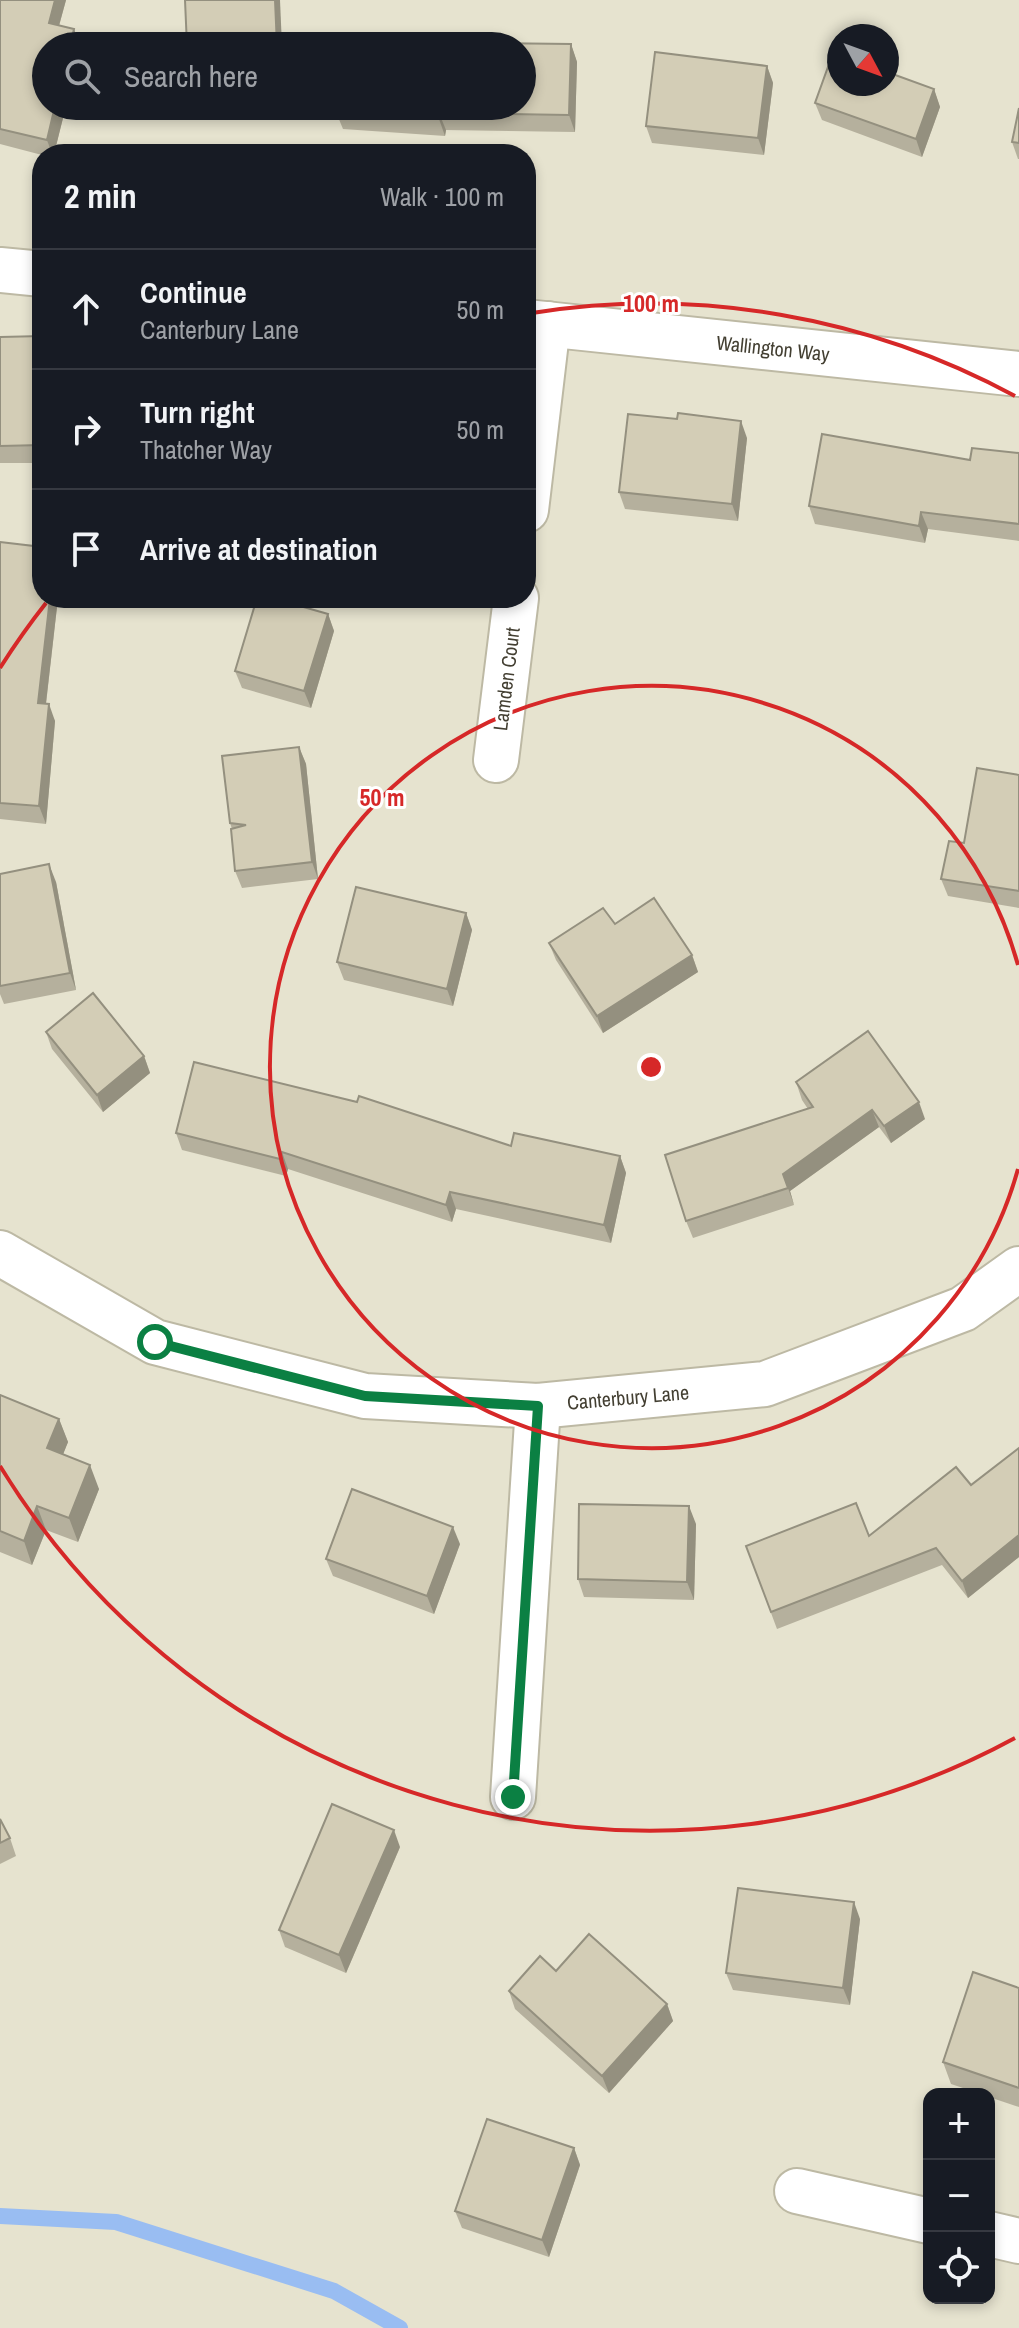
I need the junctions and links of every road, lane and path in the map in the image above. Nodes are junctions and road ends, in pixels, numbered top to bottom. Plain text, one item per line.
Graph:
1 (0, 270) edge
2 (32, 273) edge
3 (537, 323) edge
4 (1019, 374) edge
5 (515, 608) edge
6 (496, 760) dead end
7 (0, 1253) edge
8 (1019, 1269) edge
9 (538, 1406) junction
10 (513, 1797) dead end
11 (797, 2191) dead end
12 (923, 2220) edge
13 (995, 2235) edge
14 (1019, 2241) edge

1 - 2 street
3 - 4 street, Wallington Way
5 - 6 street, Lamden Court
7 - 9 street, Canterbury Lane
8 - 9 street, Canterbury Lane
9 - 10 street
11 - 12 street
13 - 14 street

